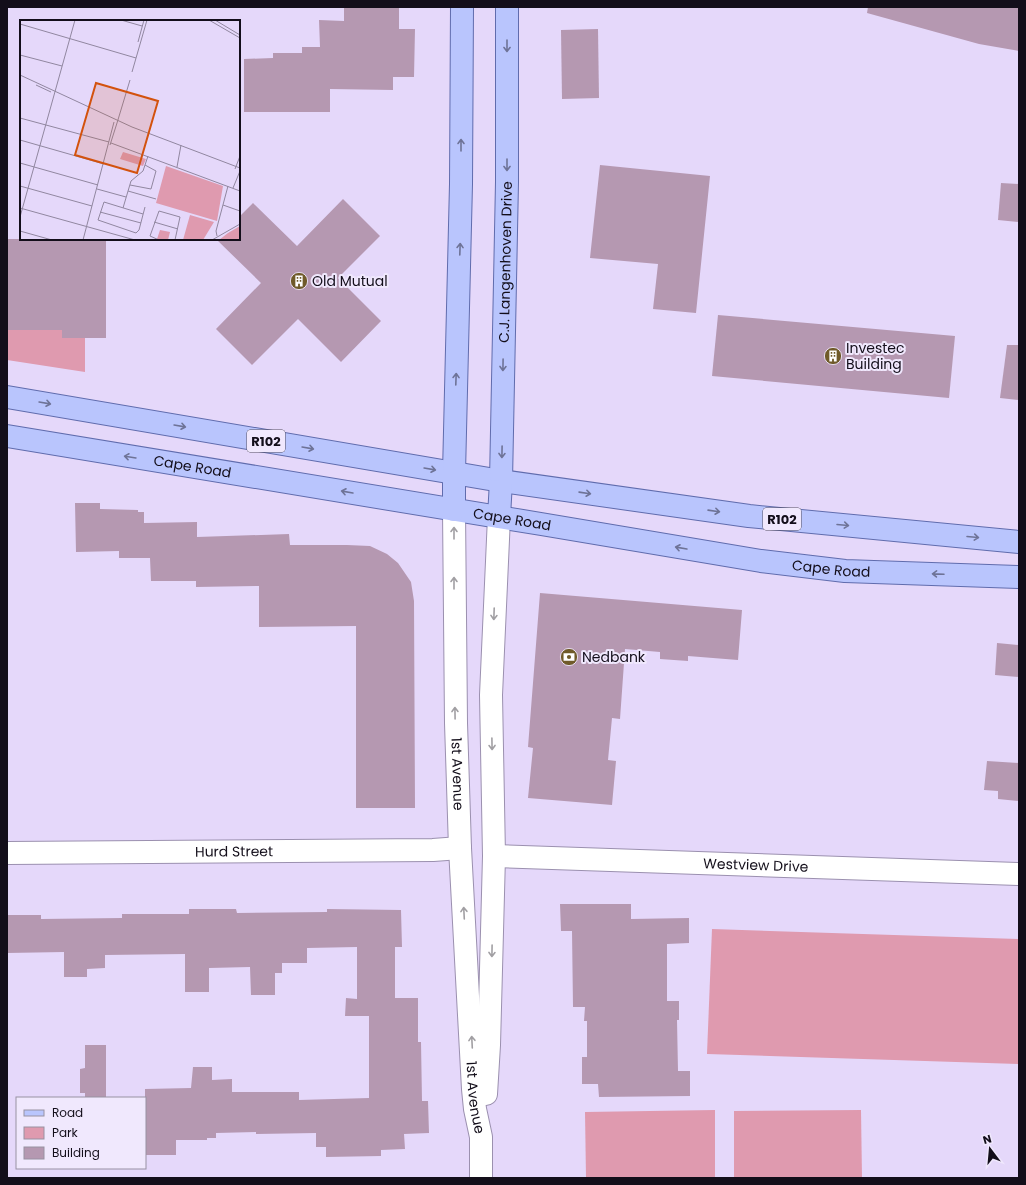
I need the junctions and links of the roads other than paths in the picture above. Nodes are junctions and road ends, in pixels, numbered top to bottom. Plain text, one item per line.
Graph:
1 (462, 7) edge
2 (507, 7) edge
3 (7, 397) edge
4 (7, 436) edge
5 (454, 473) junction
6 (501, 482) junction
7 (454, 510) junction
8 (499, 517) junction
9 (1019, 542) edge
10 (1019, 577) edge
11 (460, 848) junction
12 (7, 853) edge
13 (494, 856) junction
14 (1019, 874) edge
15 (481, 1137) junction
16 (481, 1178) edge

5 -> 1 main road
2 -> 6 main road, C.J. Langenhoven Drive
3 -> 5 main road, R102
7 -> 4 main road, Cape Road
5 - 6 main road, R102
5 - 7 main road
6 - 8 main road, C.J. Langenhoven Drive
6 -> 9 main road, R102
7 - 8 main road, Cape Road
11 -> 7 street, 1st Avenue
10 -> 8 main road, Cape Road
8 -> 13 street, 1st Avenue
11 - 12 street, Hurd Street
15 -> 11 street, 1st Avenue
13 - 14 street, Westview Drive
13 -> 15 street, 1st Avenue
15 - 16 street

